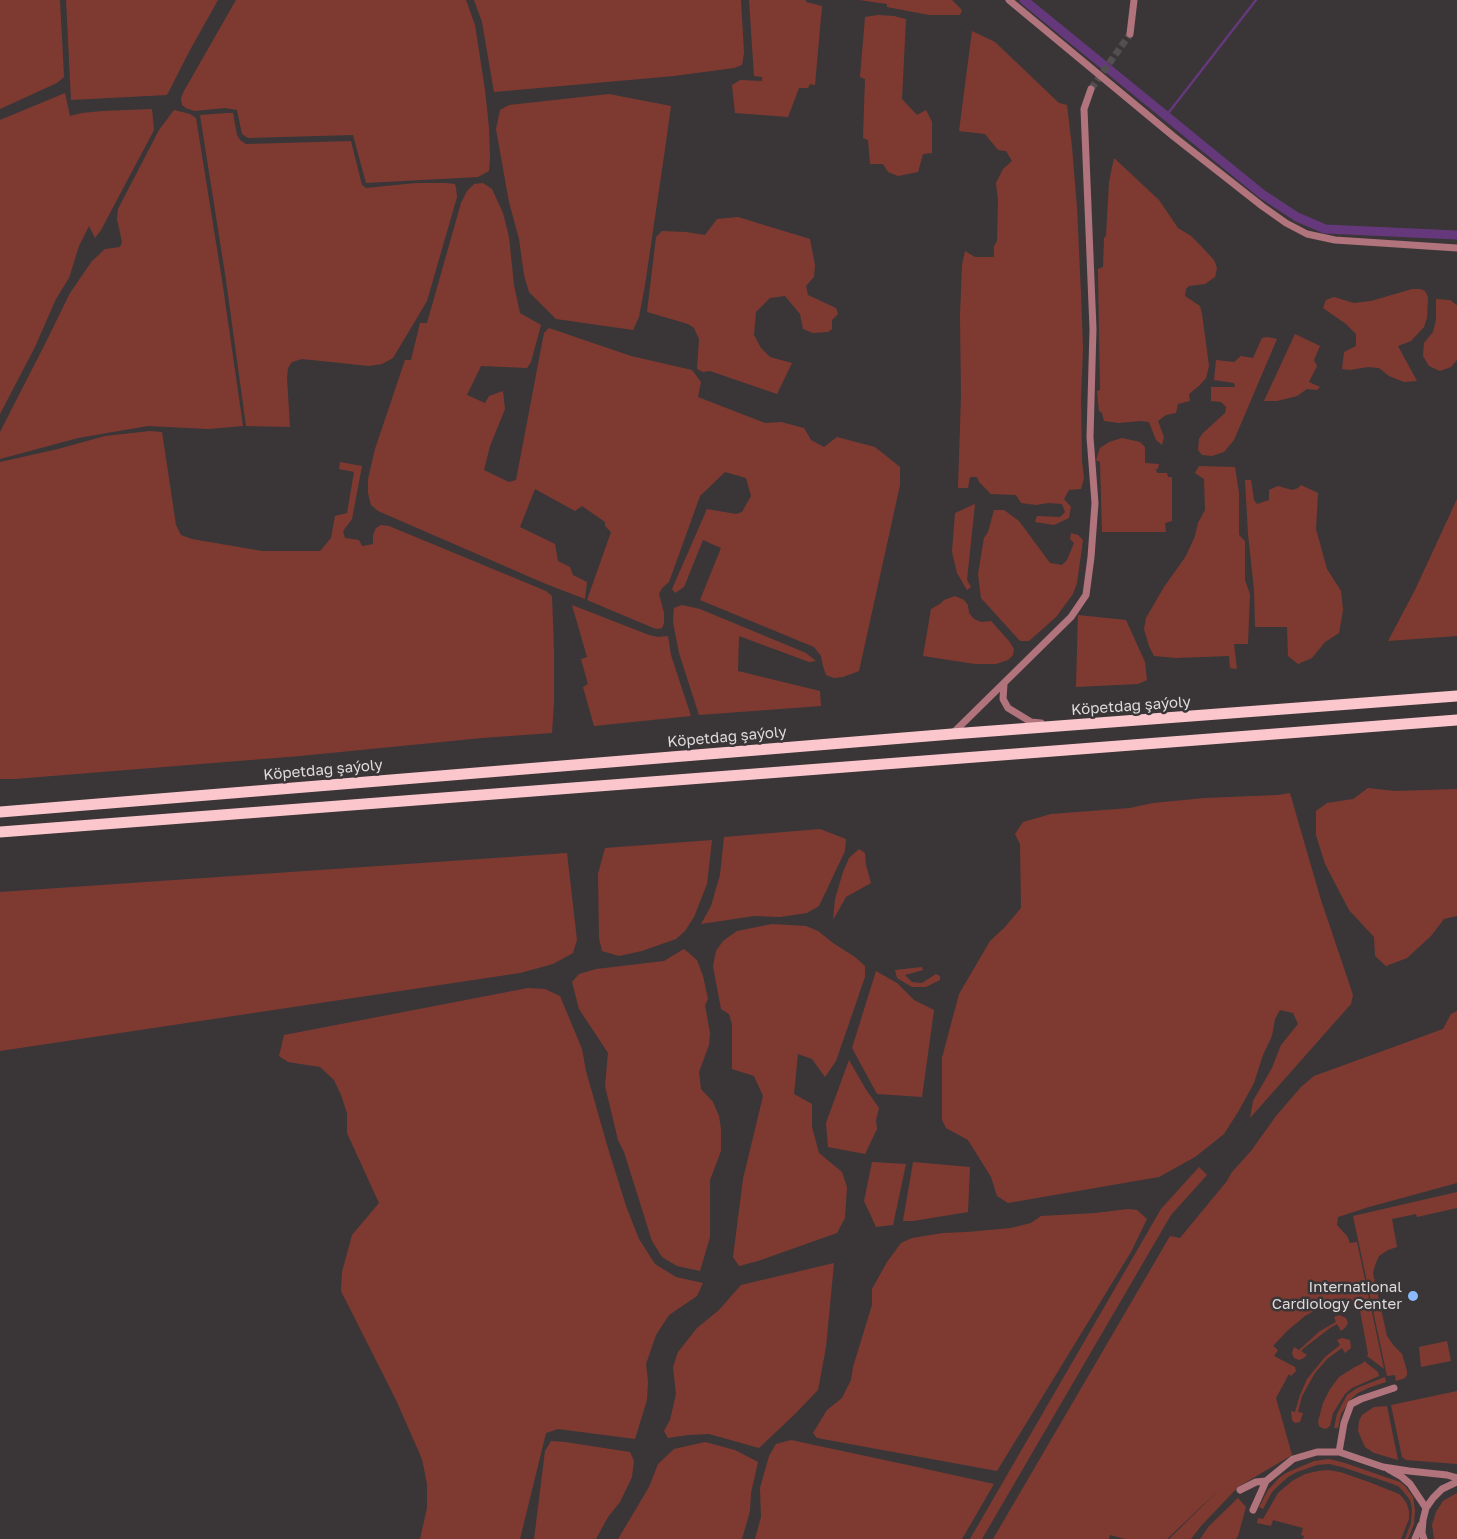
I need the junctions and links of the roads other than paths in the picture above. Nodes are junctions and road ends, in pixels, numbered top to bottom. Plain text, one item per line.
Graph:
1 (1009, 0) edge
2 (1134, 0) edge
3 (1130, 34) tunnel mouth
4 (1092, 89) tunnel mouth
5 (1457, 248) edge
6 (1004, 684) junction
7 (1457, 696) edge
8 (1457, 720) edge
9 (1059, 726) junction
10 (952, 734) junction
11 (0, 812) edge
12 (0, 832) edge
13 (1394, 1388) dead end
14 (1339, 1452) junction
15 (1383, 1467) junction
16 (1457, 1478) edge
17 (1266, 1481) junction
18 (1457, 1482) edge
19 (1240, 1490) dead end
20 (1426, 1508) junction
21 (1253, 1510) dead end
22 (1423, 1520) junction
23 (1415, 1539) edge
24 (1424, 1539) edge

1 - 5 street
2 - 3 street
4 - 6 street
6 - 9 street
6 - 10 street
7 - 9 main road, Köpetdag şaýoly
8 - 12 main road
9 - 10 main road, Köpetdag şaýoly
10 - 11 main road, Köpetdag şaýoly
13 - 14 street
14 - 15 street
14 - 17 street
15 - 16 street
15 - 20 street
17 - 19 street
17 - 21 street
18 - 20 street
20 - 22 street
22 - 23 street
22 - 24 street

